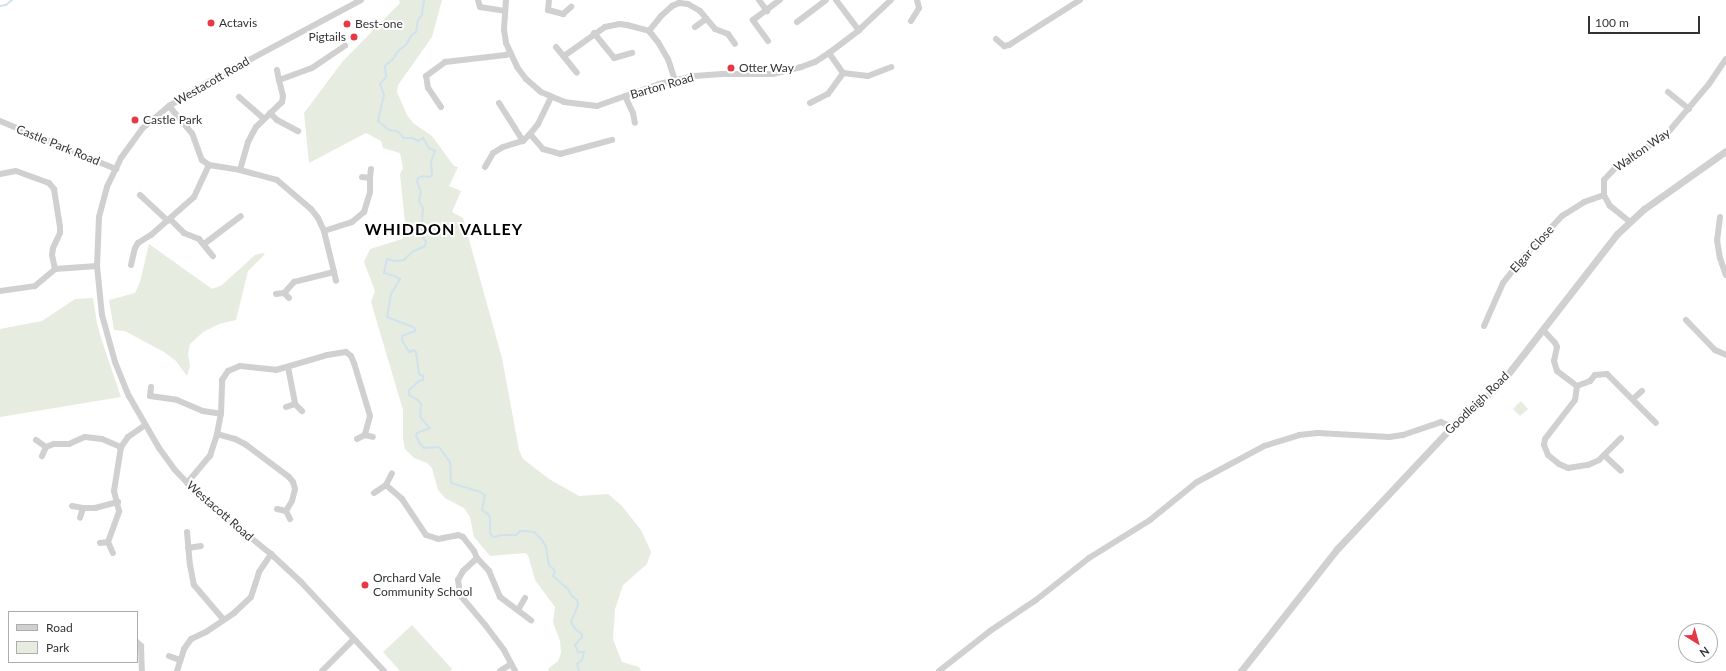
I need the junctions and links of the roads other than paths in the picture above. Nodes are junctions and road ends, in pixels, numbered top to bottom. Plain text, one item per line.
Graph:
1 (361, 0) edge
2 (478, 0) edge
3 (506, 0) edge
4 (549, 0) edge
5 (759, 0) edge
6 (780, 0) edge
7 (826, 0) edge
8 (836, 0) edge
9 (891, 0) edge
10 (917, 0) edge
11 (1080, 0) edge
12 (678, 1) edge
13 (571, 7) dead end
14 (505, 11) junction
15 (767, 11) junction
16 (706, 18) junction
17 (911, 21) dead end
18 (797, 22) dead end
19 (695, 27) dead end
20 (859, 30) junction
21 (649, 31) junction
22 (594, 33) junction
23 (996, 40) dead end
24 (768, 41) dead end
25 (735, 44) dead end
26 (345, 46) dead end
27 (556, 47) dead end
28 (510, 53) junction
29 (632, 53) dead end
30 (829, 53) junction
31 (564, 56) junction
32 (1726, 59) edge
33 (891, 67) dead end
34 (277, 70) dead end
35 (577, 73) dead end
36 (843, 73) junction
37 (279, 80) junction
38 (675, 80) junction
39 (1668, 92) dead end
40 (625, 96) junction
41 (239, 97) dead end
42 (551, 97) junction
43 (499, 103) dead end
44 (810, 103) dead end
45 (169, 106) junction
46 (441, 107) dead end
47 (1689, 109) junction
48 (270, 113) junction
49 (264, 119) junction
50 (0, 121) edge
51 (635, 123) dead end
52 (298, 131) dead end
53 (530, 134) junction
54 (612, 140) dead end
55 (523, 141) junction
56 (1726, 151) edge
57 (209, 165) junction
58 (485, 167) dead end
59 (116, 169) junction
60 (371, 169) dead end
61 (240, 170) junction
62 (0, 174) edge
63 (362, 177) dead end
64 (370, 178) junction
65 (140, 195) dead end
66 (1604, 195) junction
67 (240, 216) dead end
68 (1720, 216) dead end
69 (169, 220) junction
70 (1630, 222) junction
71 (324, 231) junction
72 (204, 244) junction
73 (213, 256) dead end
74 (131, 265) dead end
75 (97, 266) junction
76 (55, 269) junction
77 (334, 272) junction
78 (1726, 275) edge
79 (336, 281) dead end
80 (0, 291) edge
81 (284, 293) junction
82 (276, 294) dead end
83 (289, 298) dead end
84 (1686, 320) dead end
85 (1484, 326) dead end
86 (1543, 330) junction
87 (1726, 355) edge
88 (288, 367) junction
89 (1577, 386) junction
90 (151, 387) dead end
91 (1642, 391) dead end
92 (1633, 399) junction
93 (295, 404) junction
94 (286, 407) dead end
95 (302, 411) dead end
96 (221, 414) junction
97 (1656, 423) dead end
98 (144, 426) junction
99 (1452, 426) junction
100 (218, 434) junction
101 (365, 434) junction
102 (373, 437) dead end
103 (1621, 438) dead end
104 (357, 439) dead end
105 (36, 440) dead end
106 (46, 447) junction
107 (121, 447) junction
108 (1604, 455) junction
109 (42, 456) dead end
110 (1621, 471) dead end
111 (392, 473) dead end
112 (187, 483) junction
113 (386, 486) junction
114 (374, 493) dead end
115 (118, 502) junction
116 (72, 506) dead end
117 (83, 508) junction
118 (276, 509) dead end
119 (286, 511) junction
120 (80, 518) dead end
121 (290, 520) dead end
122 (187, 532) dead end
123 (108, 542) junction
124 (100, 543) dead end
125 (201, 546) dead end
126 (188, 548) junction
127 (113, 553) dead end
128 (270, 554) junction
129 (477, 558) junction
130 (525, 598) dead end
131 (518, 610) junction
132 (223, 619) junction
133 (531, 620) dead end
134 (354, 639) junction
135 (138, 643) edge
136 (169, 656) dead end
137 (180, 660) junction
138 (511, 664) junction
139 (142, 671) edge
140 (177, 671) edge
141 (322, 671) edge
142 (384, 671) edge
143 (500, 671) edge
144 (515, 671) edge
145 (939, 671) edge
146 (1242, 671) edge

1 - 45 street, Westacott Road
2 - 14 street
3 - 14 street, Barton Road
4 - 13 street
5 - 15 street
6 - 15 street
7 - 18 street
8 - 20 street
9 - 20 street, Barton Road
10 - 17 street
11 - 23 street
12 - 16 street
12 - 21 street
14 - 28 street, Barton Road
15 - 24 street
16 - 19 street
16 - 25 street
20 - 30 street, Barton Road
21 - 22 street
21 - 38 street
22 - 29 street
22 - 31 street
26 - 37 street
27 - 31 street
28 - 42 street, Barton Road
28 - 46 street
30 - 36 street
30 - 38 street, Barton Road
31 - 35 street
32 - 47 street, Walton Way
33 - 36 street
34 - 37 street
36 - 44 street
37 - 48 street
38 - 40 street, Barton Road
39 - 47 street
40 - 42 street, Barton Road
40 - 51 street
41 - 49 street
42 - 53 street
43 - 55 street
45 - 57 street
45 - 59 street, Westacott Road
47 - 66 street, Walton Way
48 - 49 street
48 - 52 street
49 - 61 street
50 - 59 street, Castle Park Road
53 - 54 street
53 - 55 street
55 - 58 street
56 - 70 street, Goodleigh Road
57 - 61 street
57 - 69 street
59 - 75 street, Westacott Road
60 - 64 street
61 - 71 street
62 - 76 street
63 - 64 street
64 - 71 street
65 - 69 street
66 - 70 street
66 - 85 street, Elgar Close
67 - 72 street
68 - 78 street
69 - 72 street
69 - 74 street
70 - 86 street, Goodleigh Road
71 - 77 street
72 - 73 street
75 - 76 street
75 - 98 street, Westacott Road
76 - 80 street
77 - 79 street
77 - 81 street
81 - 82 street
81 - 83 street
84 - 87 street
86 - 89 street
86 - 99 street, Goodleigh Road
88 - 93 street
88 - 96 street
88 - 101 street
89 - 92 street
89 - 108 street
90 - 96 street
91 - 92 street
92 - 97 street
93 - 94 street
93 - 95 street
96 - 100 street
98 - 107 street
98 - 112 street, Westacott Road
99 - 145 street
99 - 146 street, Goodleigh Road
100 - 112 street
100 - 119 street
101 - 102 street
101 - 104 street
103 - 108 street
105 - 106 street
106 - 107 street
106 - 109 street
107 - 115 street
108 - 110 street
111 - 113 street
112 - 128 street, Westacott Road
113 - 114 street
113 - 129 street
115 - 117 street
115 - 123 street
116 - 117 street
117 - 120 street
118 - 119 street
119 - 121 street
122 - 126 street
123 - 124 street
123 - 127 street
125 - 126 street
126 - 132 street
128 - 132 street
128 - 134 street, Westacott Road
129 - 131 street
129 - 138 street
130 - 131 street
131 - 133 street
132 - 137 street
134 - 141 street
134 - 142 street, Westacott Road
135 - 139 street
136 - 137 street
137 - 140 street
138 - 143 street
138 - 144 street

